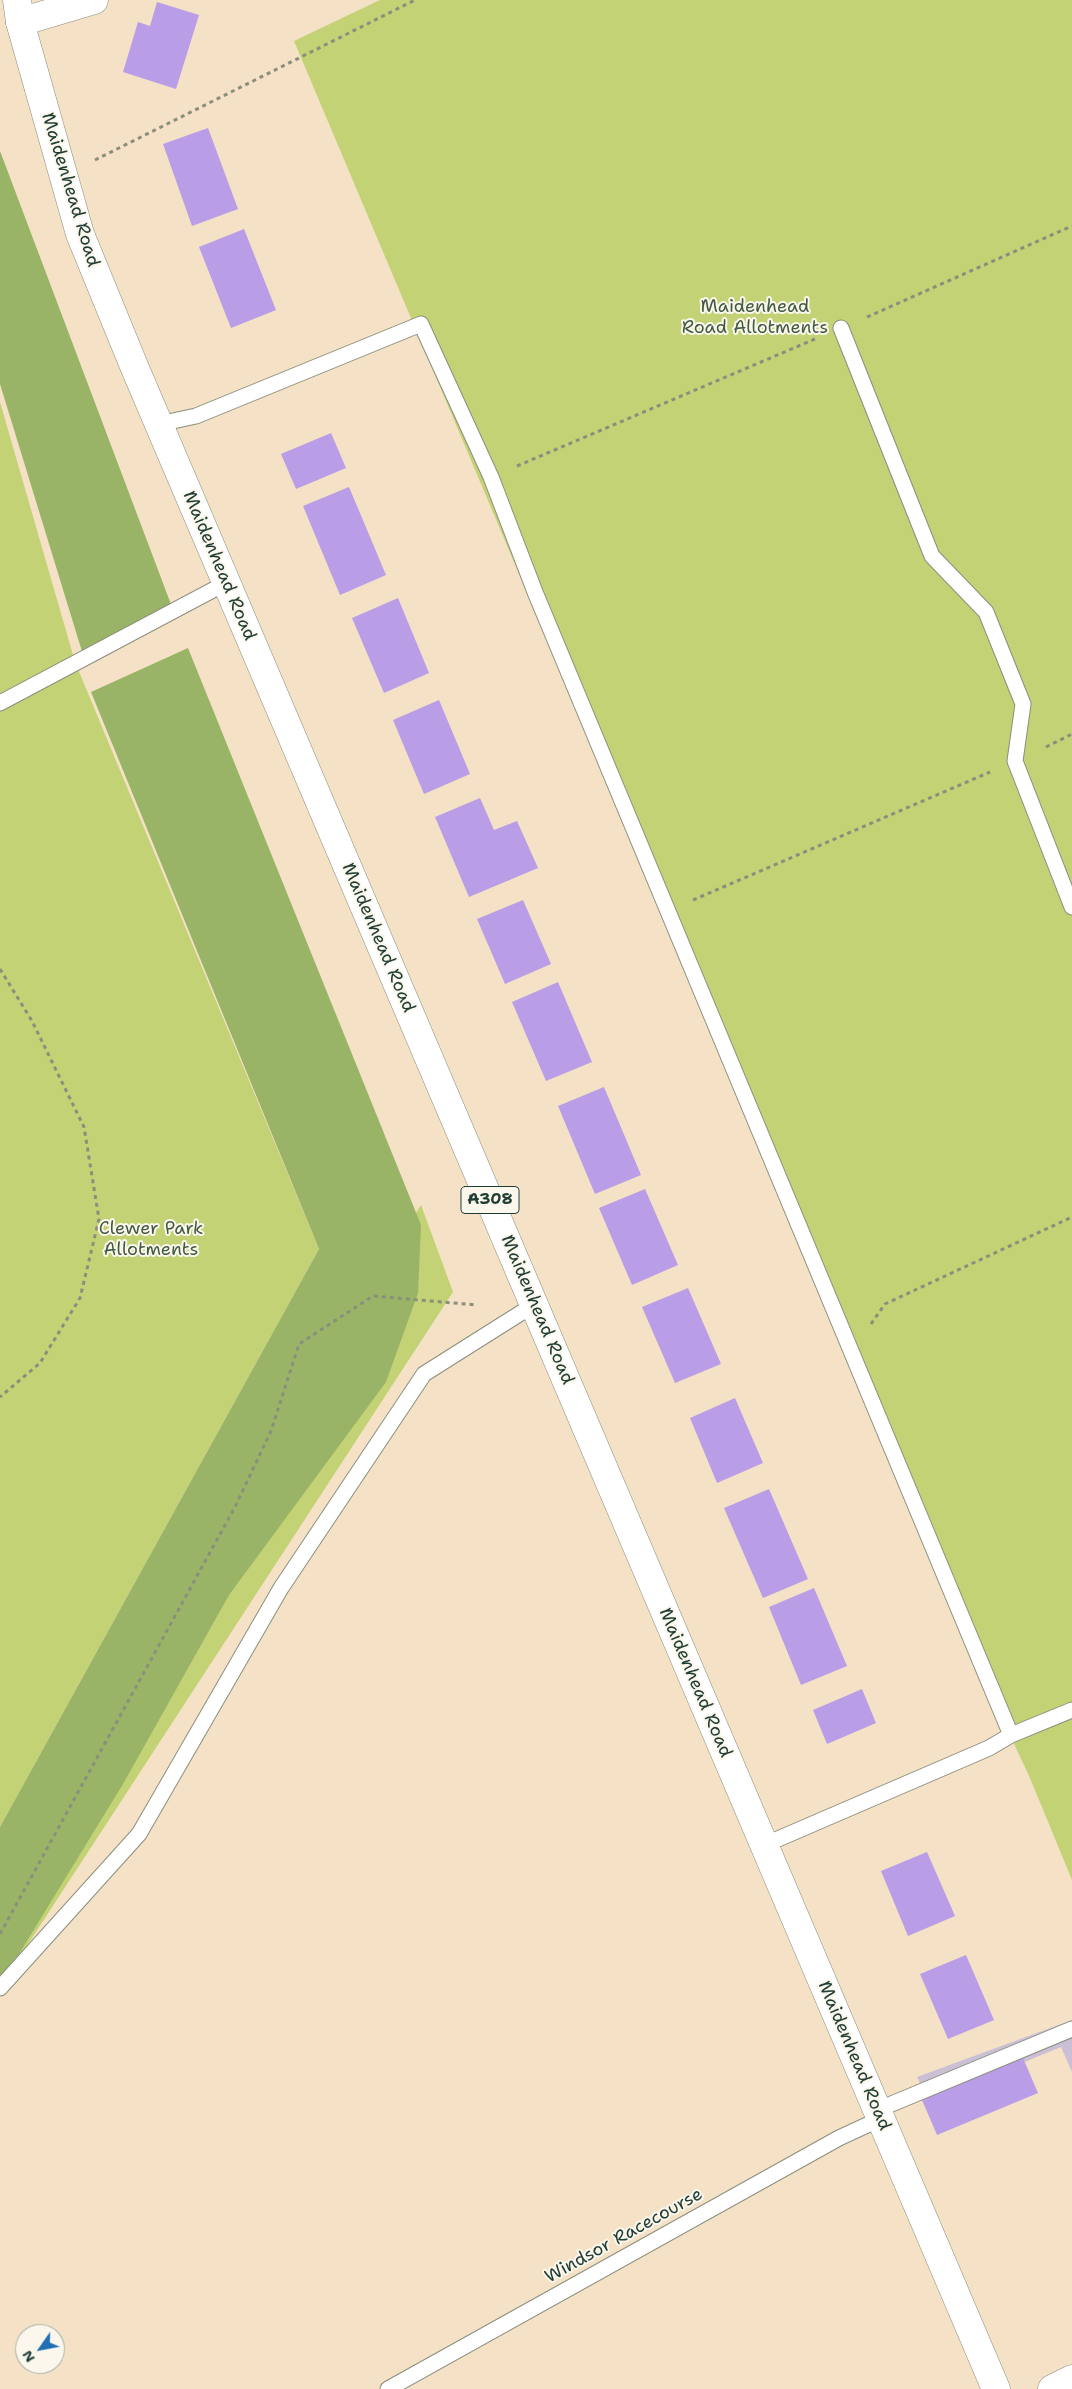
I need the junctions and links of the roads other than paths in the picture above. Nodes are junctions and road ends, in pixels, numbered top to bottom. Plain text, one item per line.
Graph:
1 (94, 0) edge
2 (18, 11) edge
3 (841, 328) road end
4 (159, 424) junction
5 (226, 583) junction
6 (0, 703) edge
7 (1072, 907) edge
8 (535, 1304) junction
9 (1072, 1710) edge
10 (1011, 1735) junction
11 (764, 1845) junction
12 (0, 1988) edge
13 (1072, 2029) edge
14 (878, 2114) junction
15 (1072, 2380) edge
16 (388, 2389) edge
17 (996, 2389) edge
18 (1052, 2389) edge

1 - 2 main road
2 - 4 main road, Maidenhead Road / A308
3 - 7 lane
4 - 5 main road, Maidenhead Road / A308
4 - 10 lane
5 - 6 lane
5 - 8 main road, Maidenhead Road / A308
8 - 11 main road, Maidenhead Road / A308
8 - 12 lane
9 - 10 lane
10 - 11 lane
11 - 14 main road, Maidenhead Road / A308
13 - 14 lane, Windsor Racecourse
14 - 16 lane, Windsor Racecourse
14 - 17 main road, Maidenhead Road / A308
15 - 18 main road

